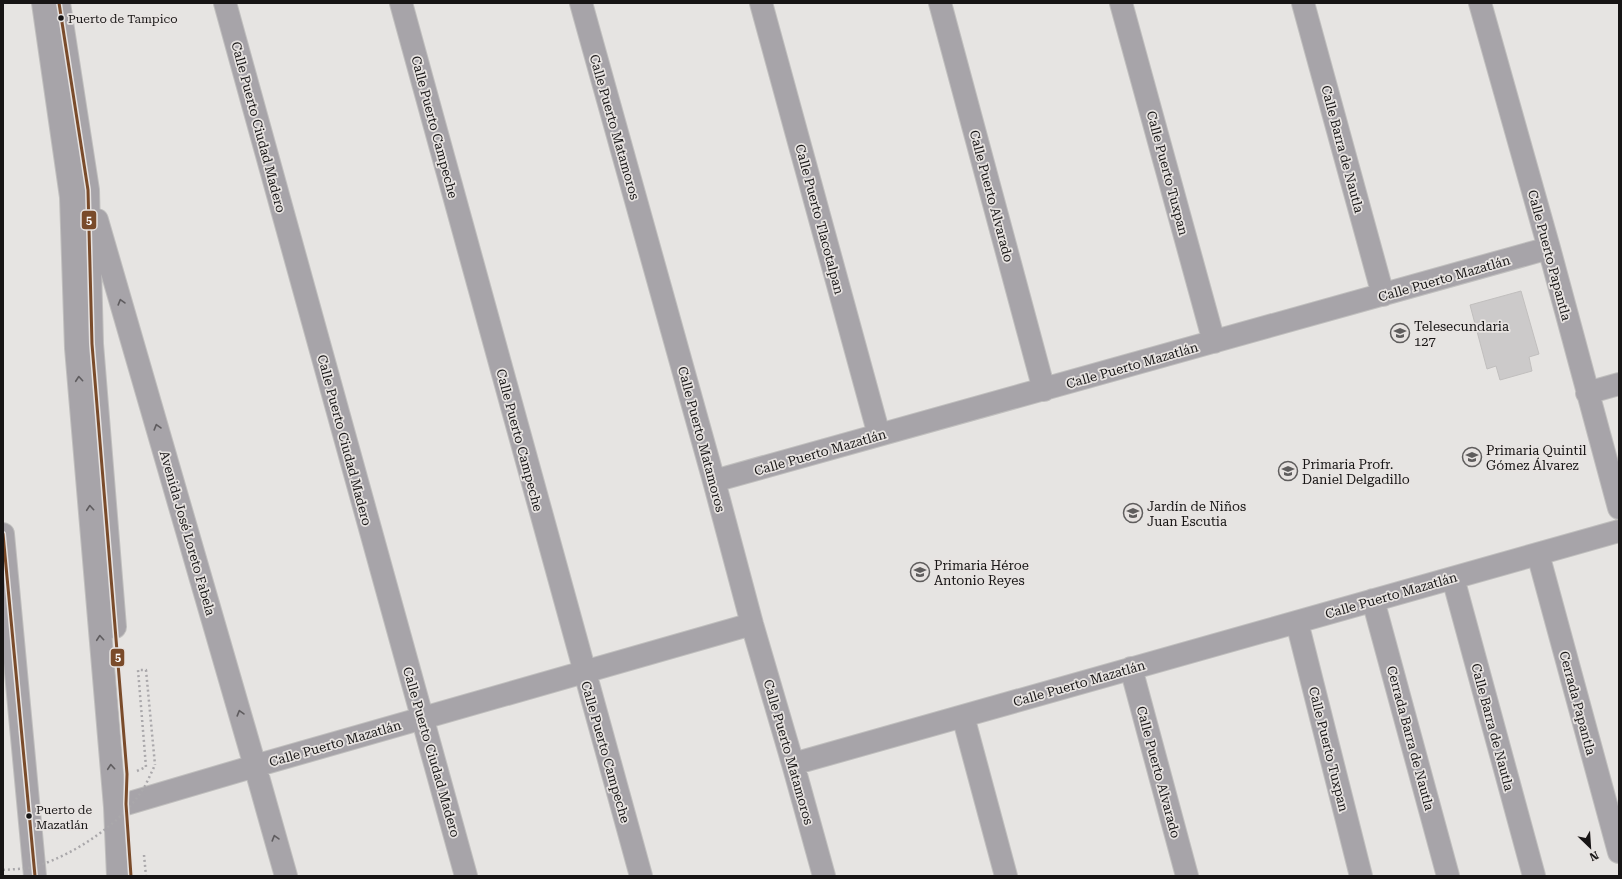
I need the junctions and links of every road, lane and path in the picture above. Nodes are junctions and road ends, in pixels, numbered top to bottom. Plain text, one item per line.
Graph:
1 (43, 3) edge
2 (59, 3) edge
3 (224, 3) edge
4 (401, 3) edge
5 (581, 3) edge
6 (761, 3) edge
7 (940, 3) edge
8 (1121, 3) edge
9 (1303, 3) edge
10 (1480, 3) edge
11 (88, 190) junction
12 (1549, 248) junction
13 (1383, 295) junction
14 (1214, 342) junction
15 (1619, 384) edge
16 (1044, 390) junction
17 (1587, 393) junction
18 (879, 435) junction
19 (714, 481) junction
20 (1619, 508) edge
21 (1619, 531) edge
22 (3, 534) edge
23 (1538, 554) junction
24 (1452, 578) junction
25 (1373, 600) junction
26 (1297, 622) junction
27 (752, 624) junction
28 (1131, 668) junction
29 (584, 672) junction
30 (963, 716) junction
31 (422, 718) junction
32 (793, 764) junction
33 (255, 766) junction
34 (127, 774) junction
35 (126, 804) junction
36 (1619, 852) edge
37 (144, 855) dead end
38 (3, 870) edge
39 (35, 876) edge
40 (118, 876) edge
41 (131, 876) edge
42 (146, 876) edge
43 (286, 876) edge
44 (466, 876) edge
45 (641, 876) edge
46 (824, 876) edge
47 (1006, 876) edge
48 (1187, 876) edge
49 (1361, 876) edge
50 (1448, 876) edge
51 (1534, 876) edge

40 -> 1 street
2 - 11 street, Avenida José Loreto Fabela
3 - 31 street, Calle Puerto Ciudad Madero
4 - 29 street, Calle Puerto Campeche
5 - 19 street, Calle Puerto Matamoros
6 - 18 street, Calle Puerto Tlacotalpan
7 - 16 street, Calle Puerto Alvarado
8 - 14 street, Calle Puerto Tuxpan
9 - 13 street, Calle Barra de Nautla
10 - 12 street, Calle Puerto Papantla
33 -> 11 street, Avenida José Loreto Fabela
11 - 34 street, Avenida José Loreto Fabela
12 - 13 street, Calle Puerto Mazatlán
12 - 17 street, Calle Puerto Papantla
13 - 14 street, Calle Puerto Mazatlán
14 - 16 street, Calle Puerto Mazatlán
15 - 17 street
16 - 18 street, Calle Puerto Mazatlán
17 - 20 street, Calle Puerto Papantla
18 - 19 street, Calle Puerto Mazatlán
19 - 27 street, Calle Puerto Matamoros
21 - 23 street, Calle Puerto Mazatlán
22 - 39 street
23 - 24 street, Calle Puerto Mazatlán
23 - 36 street, Cerrada Papantla
24 - 25 street, Calle Puerto Mazatlán
24 - 51 street, Calle Barra de Nautla
25 - 26 street, Calle Puerto Mazatlán
25 - 50 street, Cerrada Barra de Nautla
26 - 28 street, Calle Puerto Mazatlán
26 - 49 street, Calle Puerto Tuxpan
27 - 29 street, Calle Puerto Mazatlán
27 - 32 street, Calle Puerto Matamoros
28 - 30 street, Calle Puerto Mazatlán
28 - 48 street, Calle Puerto Alvarado
29 - 31 street, Calle Puerto Mazatlán
29 - 45 street, Calle Puerto Campeche
30 - 32 street, Calle Puerto Mazatlán
30 - 47 street
31 - 33 street, Calle Puerto Mazatlán
31 - 44 street, Calle Puerto Ciudad Madero
32 - 46 street, Calle Puerto Matamoros
33 - 35 street, Calle Puerto Mazatlán
43 -> 33 street, Avenida José Loreto Fabela
34 - 35 street, Avenida José Loreto Fabela
34 - 38 path, bridge
35 - 41 street, Avenida José Loreto Fabela
37 - 42 path

